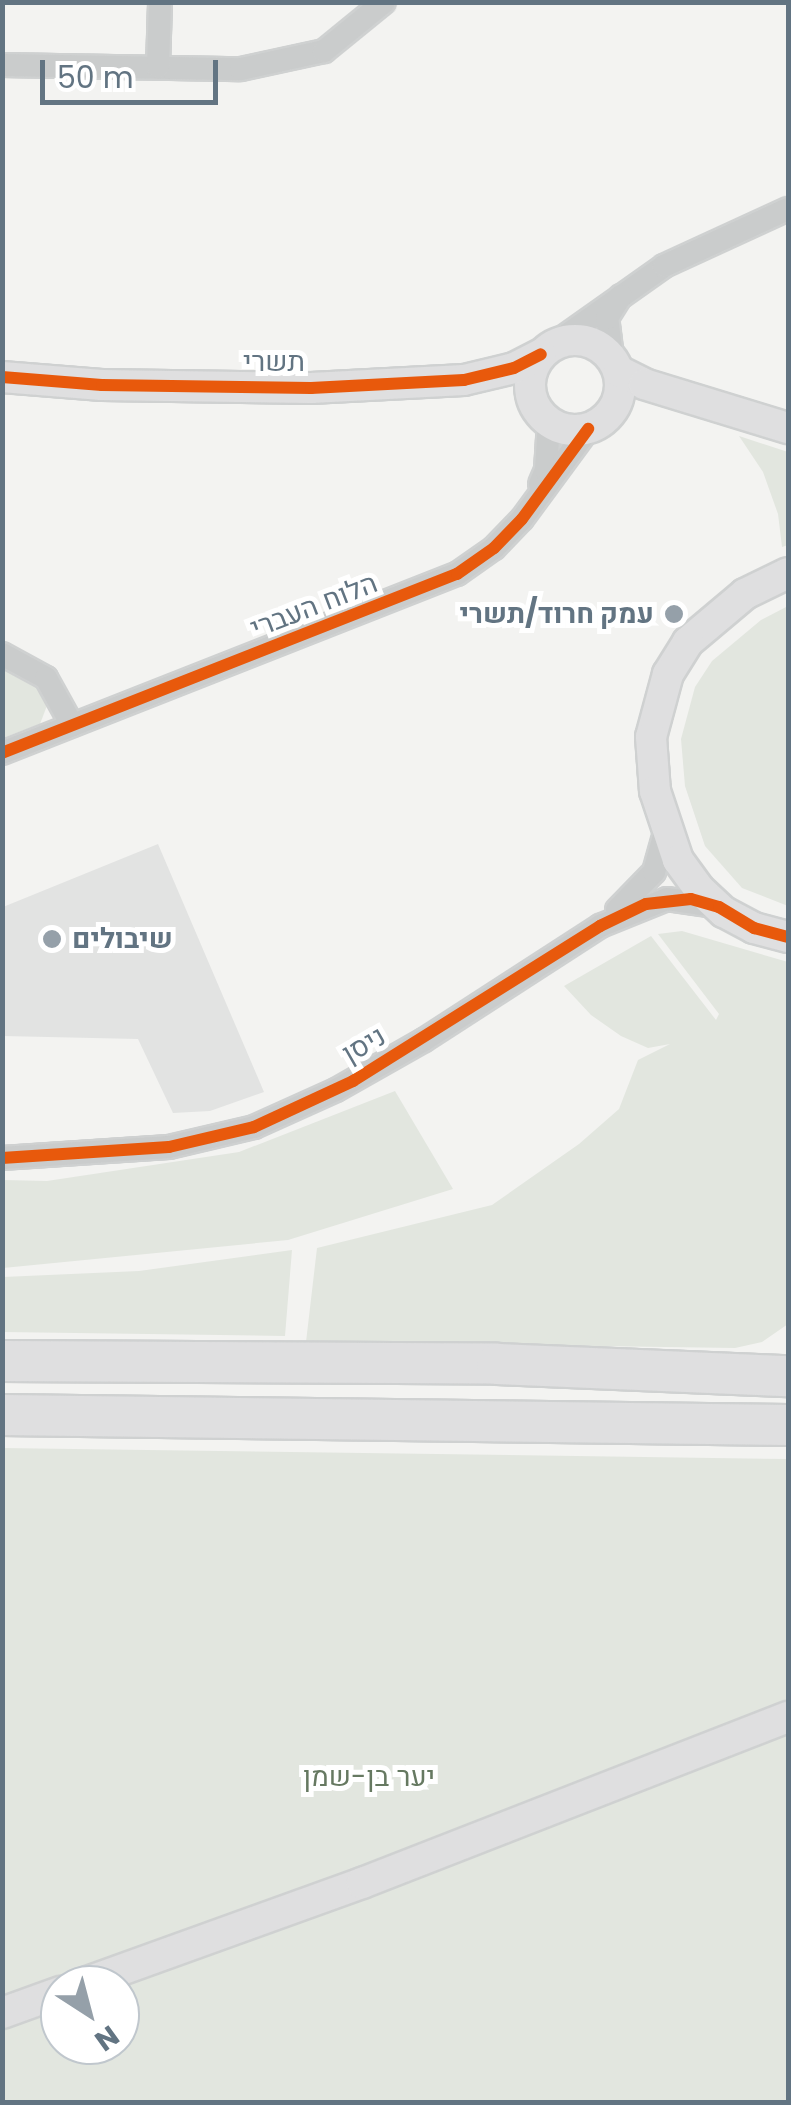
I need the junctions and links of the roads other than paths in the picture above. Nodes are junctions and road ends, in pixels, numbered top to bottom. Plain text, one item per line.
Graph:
1 (160, 2) edge
2 (384, 2) edge
3 (2, 65) edge
4 (158, 67) junction
5 (788, 210) edge
6 (630, 286) junction
7 (548, 349) junction
8 (616, 364) junction
9 (2, 377) edge
10 (464, 380) junction
11 (699, 399) junction
12 (543, 417) junction
13 (595, 425) junction
14 (788, 428) edge
15 (533, 501) junction
16 (788, 573) edge
17 (2, 654) edge
18 (72, 725) junction
19 (2, 753) edge
20 (666, 828) junction
21 (719, 907) junction
22 (600, 926) junction
23 (788, 937) edge
24 (2, 1158) edge
25 (2, 1362) edge
26 (788, 1376) edge
27 (2, 1415) edge
28 (788, 1425) edge
29 (788, 1717) edge
30 (134, 1965) edge
31 (40, 1999) edge
32 (2, 2013) edge

1 - 4 street
2 - 4 street
3 - 4 street
5 - 6 street
6 - 7 street
6 - 8 street
7 - 8 street
7 - 10 street, תשרי
7 - 12 street
8 - 11 street
8 - 13 street
9 - 10 street, תשרי
10 - 12 street, תשרי
11 - 13 street
11 - 14 street
12 - 13 street
12 - 15 street, הלוח העברי
13 - 15 street, הלוח העברי
15 - 18 street, הלוח העברי
16 - 20 street
17 - 18 street
18 - 19 street, הלוח העברי
20 - 21 street
20 - 22 street, ניסן
21 - 22 street, ניסן
21 - 23 street
22 - 24 street, ניסן
25 - 26 highway
27 - 28 highway
29 - 30 street
31 - 32 street

